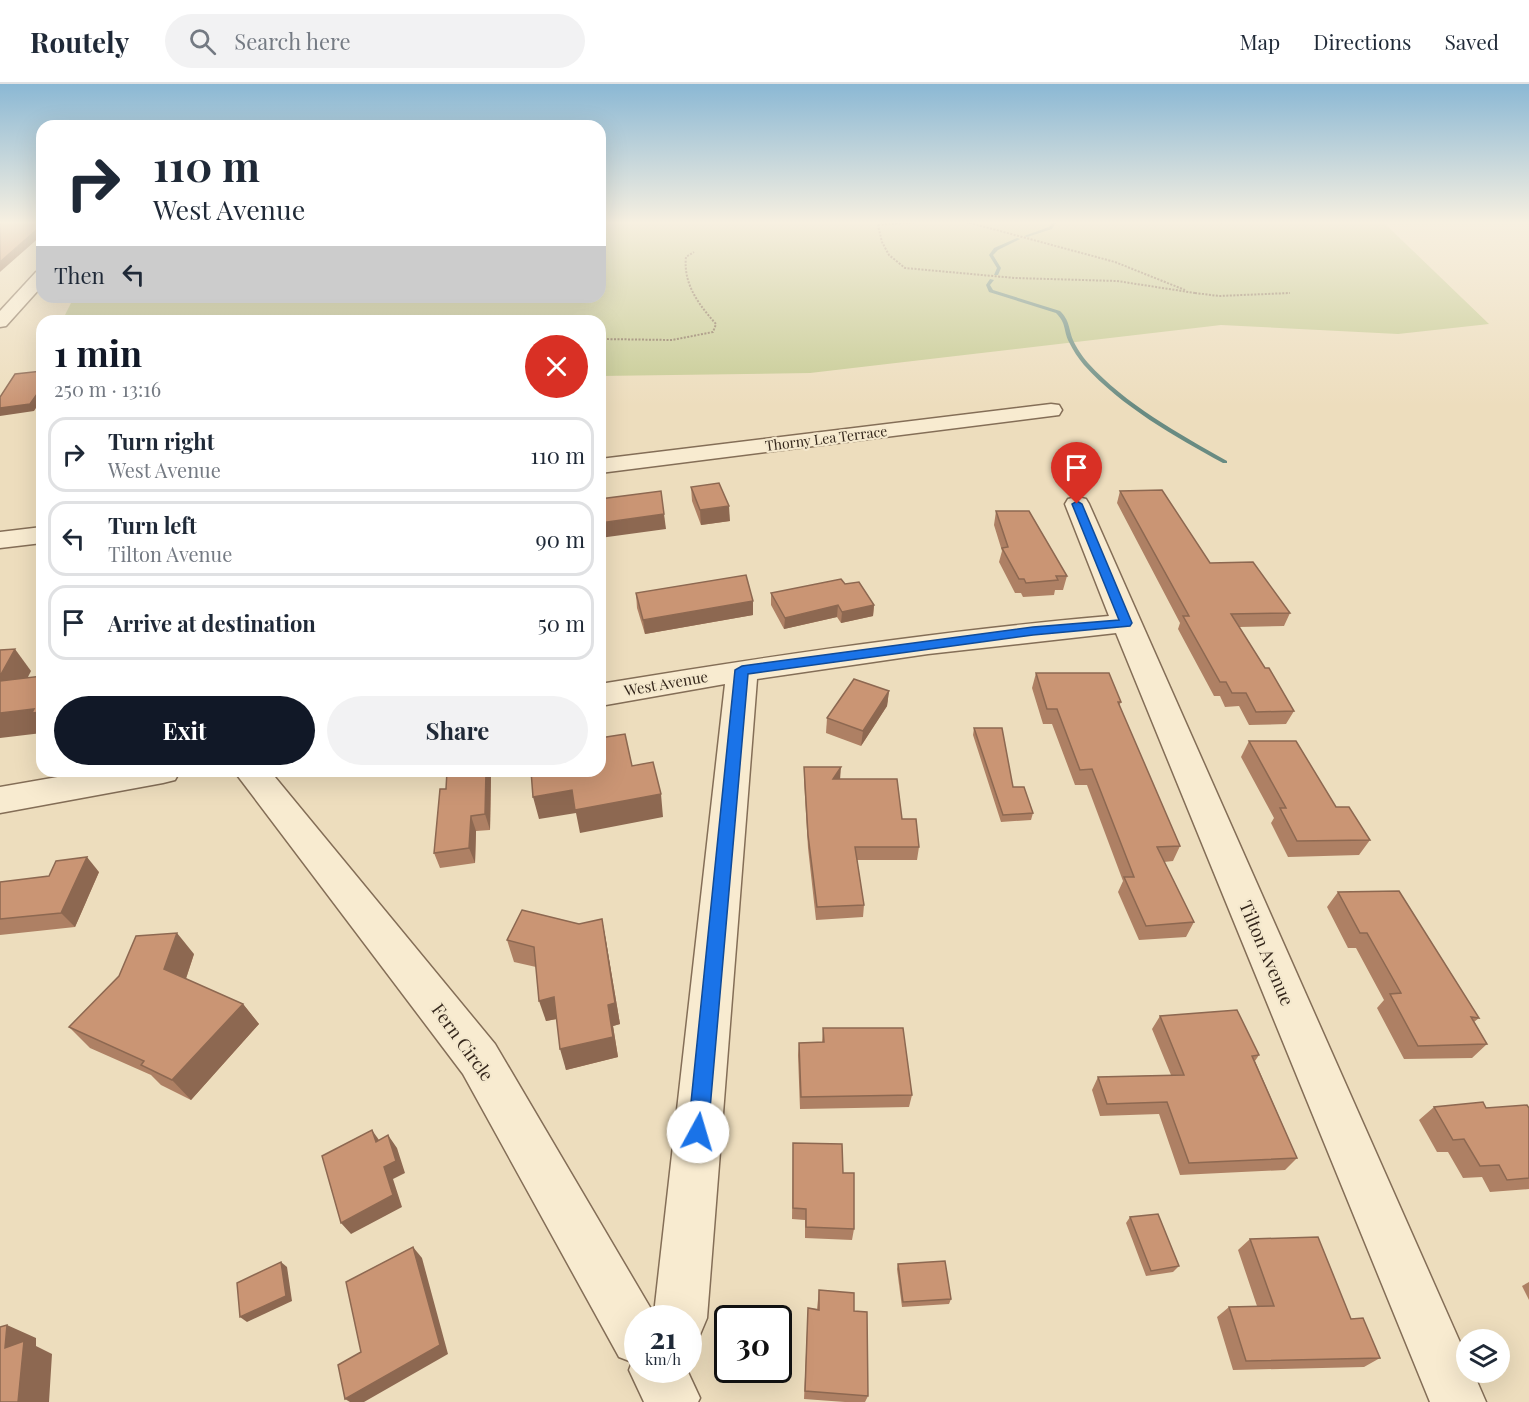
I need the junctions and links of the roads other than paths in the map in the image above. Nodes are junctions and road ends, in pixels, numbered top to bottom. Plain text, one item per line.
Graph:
1 (36, 283) edge
2 (0, 322) edge
3 (1051, 410) dead end
4 (606, 465) edge
5 (1077, 504) dead end
6 (36, 536) edge
7 (0, 540) edge
8 (1126, 623) junction
9 (742, 670) junction
10 (606, 694) edge
11 (129, 777) edge
12 (256, 777) edge
13 (0, 800) edge
14 (681, 1305) edge
15 (624, 1313) edge
16 (1458, 1402) edge

1 - 2 street
3 - 4 street, Thorny Lea Terrace
5 - 8 street, Tilton Avenue
6 - 7 street
8 - 9 street, West Avenue
8 - 16 street, Tilton Avenue
9 - 10 street, West Avenue
9 - 14 street
11 - 13 street
12 - 15 street, Fern Circle

